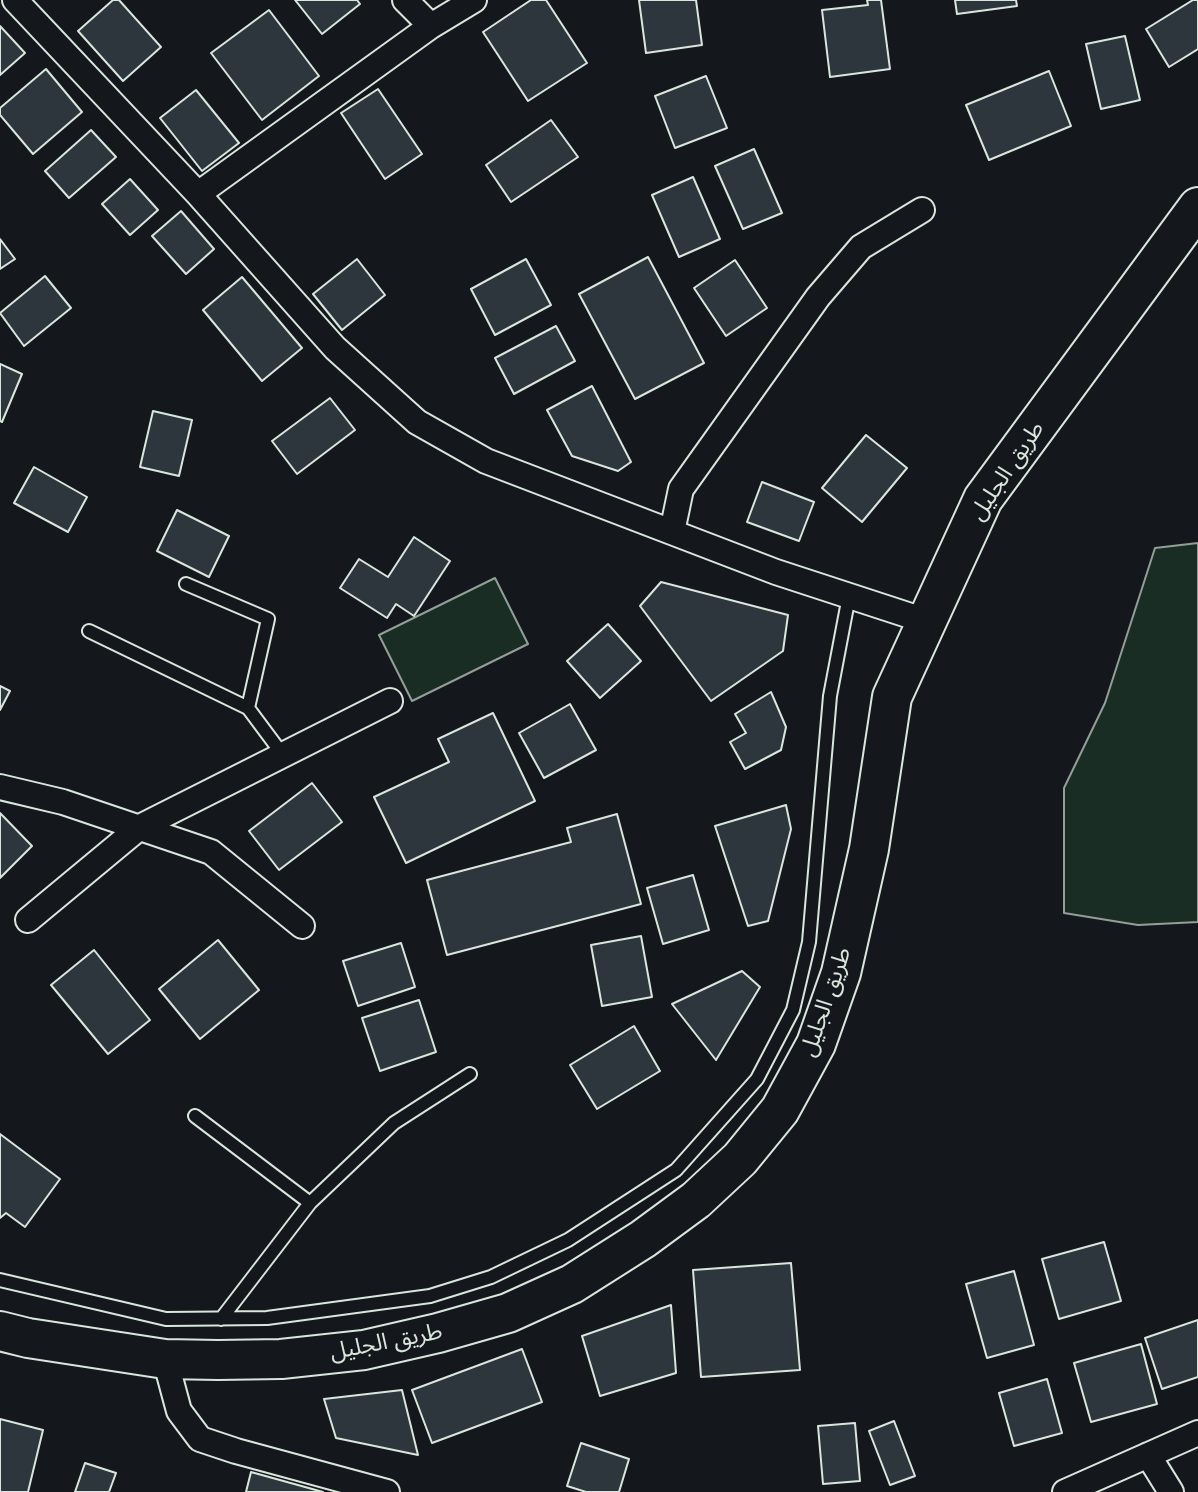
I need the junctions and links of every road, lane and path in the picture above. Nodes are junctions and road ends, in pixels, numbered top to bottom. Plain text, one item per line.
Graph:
1 (15, 0) edge
2 (405, 0) edge
3 (474, 0) edge
4 (431, 26) junction
5 (198, 194) junction
6 (1198, 207) edge
7 (922, 210) dead end
8 (672, 532) junction
9 (186, 584) dead end
10 (849, 596) junction
11 (926, 621) junction
12 (89, 631) dead end
13 (390, 701) dead end
14 (248, 708) junction
15 (283, 755) junction
16 (0, 787) edge
17 (139, 827) junction
18 (28, 920) dead end
19 (302, 926) dead end
20 (470, 1074) dead end
21 (195, 1116) dead end
22 (310, 1203) junction
23 (0, 1280) edge
24 (221, 1319) junction
25 (0, 1331) edge
26 (165, 1359) junction
27 (1198, 1433) edge
28 (1148, 1455) junction
29 (387, 1492) edge
30 (1065, 1492) edge
31 (1171, 1492) edge

1 - 5 street
2 - 4 street
3 - 4 street
4 - 5 street
5 - 8 street
6 - 11 main road, طريق الجليل
7 - 8 street
8 - 10 street
9 - 14 lane
10 - 11 street
10 - 24 lane
11 - 26 main road, طريق الجليل
12 - 14 lane
13 - 15 street
14 - 15 lane
15 - 17 street
16 - 17 street
17 - 18 street
17 - 19 street
20 - 22 lane
21 - 22 lane
22 - 24 lane
23 - 24 lane
25 - 26 main road, طريق الجليل
26 - 29 street
27 - 28 street
28 - 30 street
28 - 31 street

